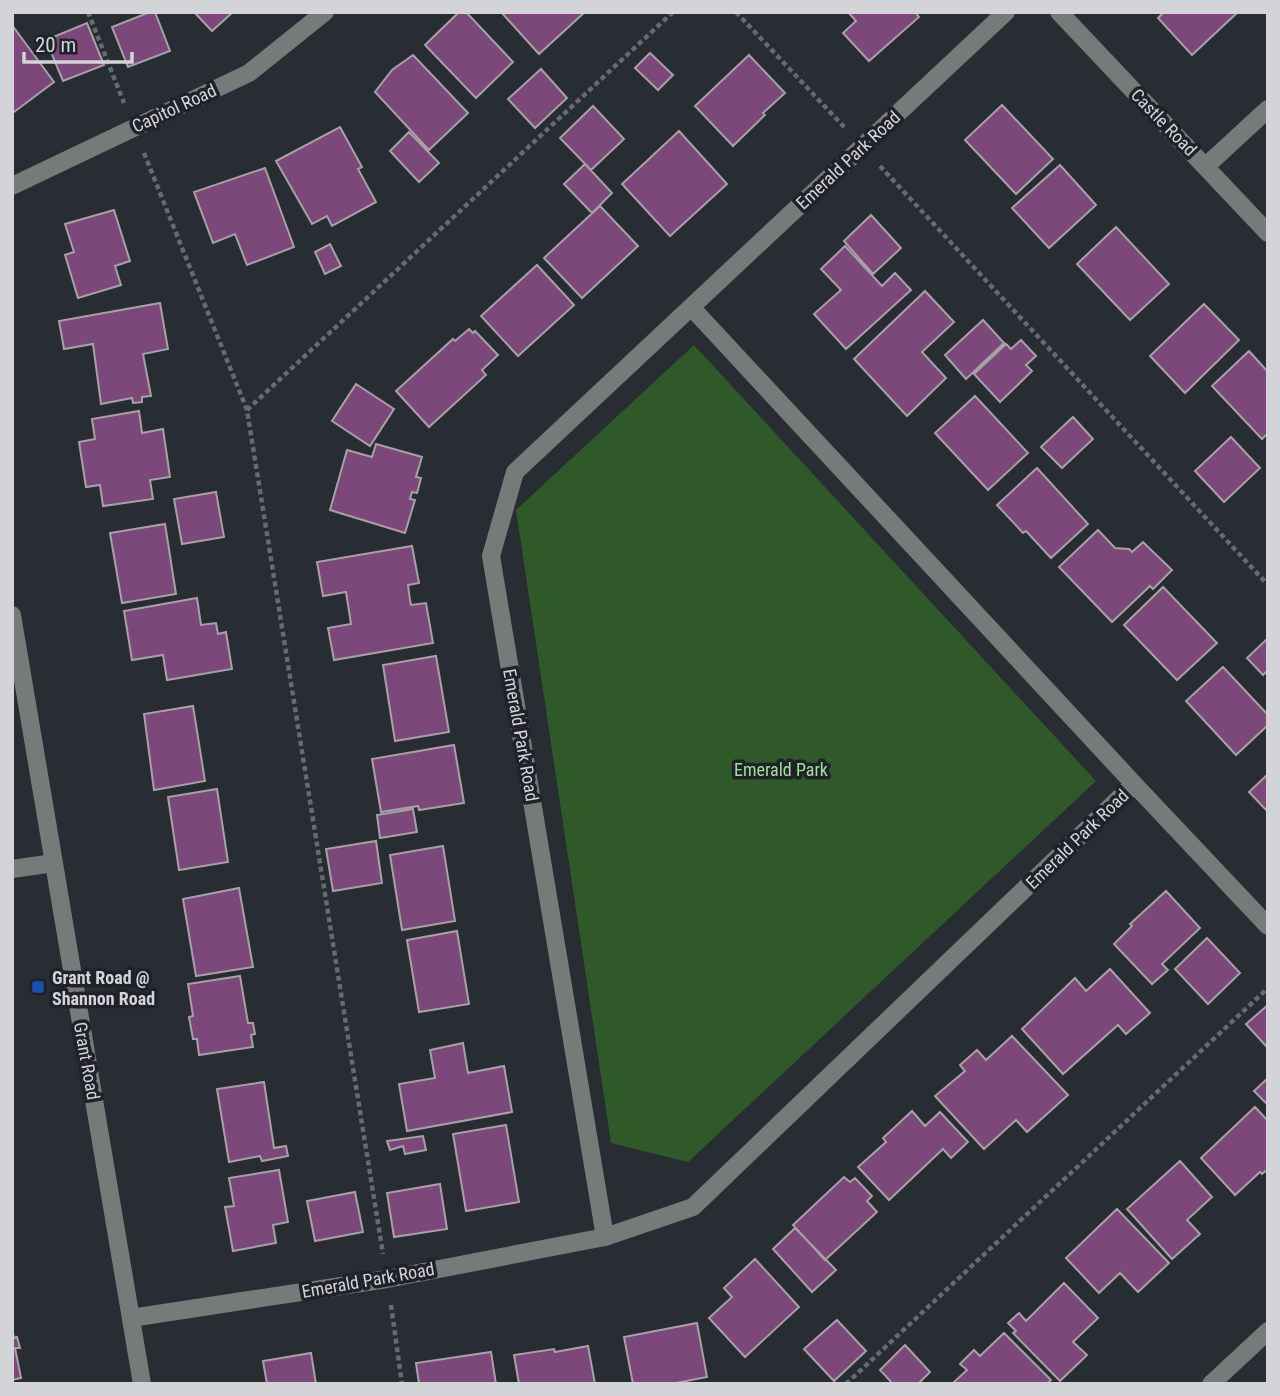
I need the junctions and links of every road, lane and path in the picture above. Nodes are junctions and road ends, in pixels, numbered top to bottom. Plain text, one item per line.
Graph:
1 (88, 12) edge
2 (325, 12) edge
3 (673, 12) edge
4 (736, 12) edge
5 (1006, 12) edge
6 (1059, 12) edge
7 (1268, 109) edge
8 (133, 126) junction
9 (863, 147) junction
10 (1206, 166) junction
11 (12, 186) edge
12 (1268, 233) edge
13 (691, 307) junction
14 (247, 410) junction
15 (1268, 585) edge
16 (12, 615) edge
17 (1133, 785) junction
18 (54, 863) junction
19 (12, 869) edge
20 (1268, 926) edge
21 (1268, 988) edge
22 (606, 1237) junction
23 (387, 1279) junction
24 (131, 1318) junction
25 (1268, 1331) edge
26 (142, 1384) edge
27 (402, 1384) edge
28 (846, 1384) edge
29 (1211, 1384) edge

1 - 8 path
2 - 8 street, Capitol Road
3 - 14 path
4 - 9 path
5 - 9 street, Emerald Park Road
6 - 10 street, Castle Road
7 - 10 street
8 - 11 street, Capitol Road
8 - 14 path
9 - 13 street, Emerald Park Road
9 - 15 path
10 - 12 street, Castle Road
13 - 17 street, Emerald Park Road
13 - 22 street, Emerald Park Road
14 - 23 path
16 - 18 street, Grant Road
17 - 20 street, Emerald Park Road
17 - 22 street, Emerald Park Road
18 - 19 street
18 - 24 street, Grant Road
21 - 28 path
22 - 23 street, Emerald Park Road
23 - 24 street, Emerald Park Road
23 - 27 path
24 - 26 street, Grant Road
25 - 29 street

